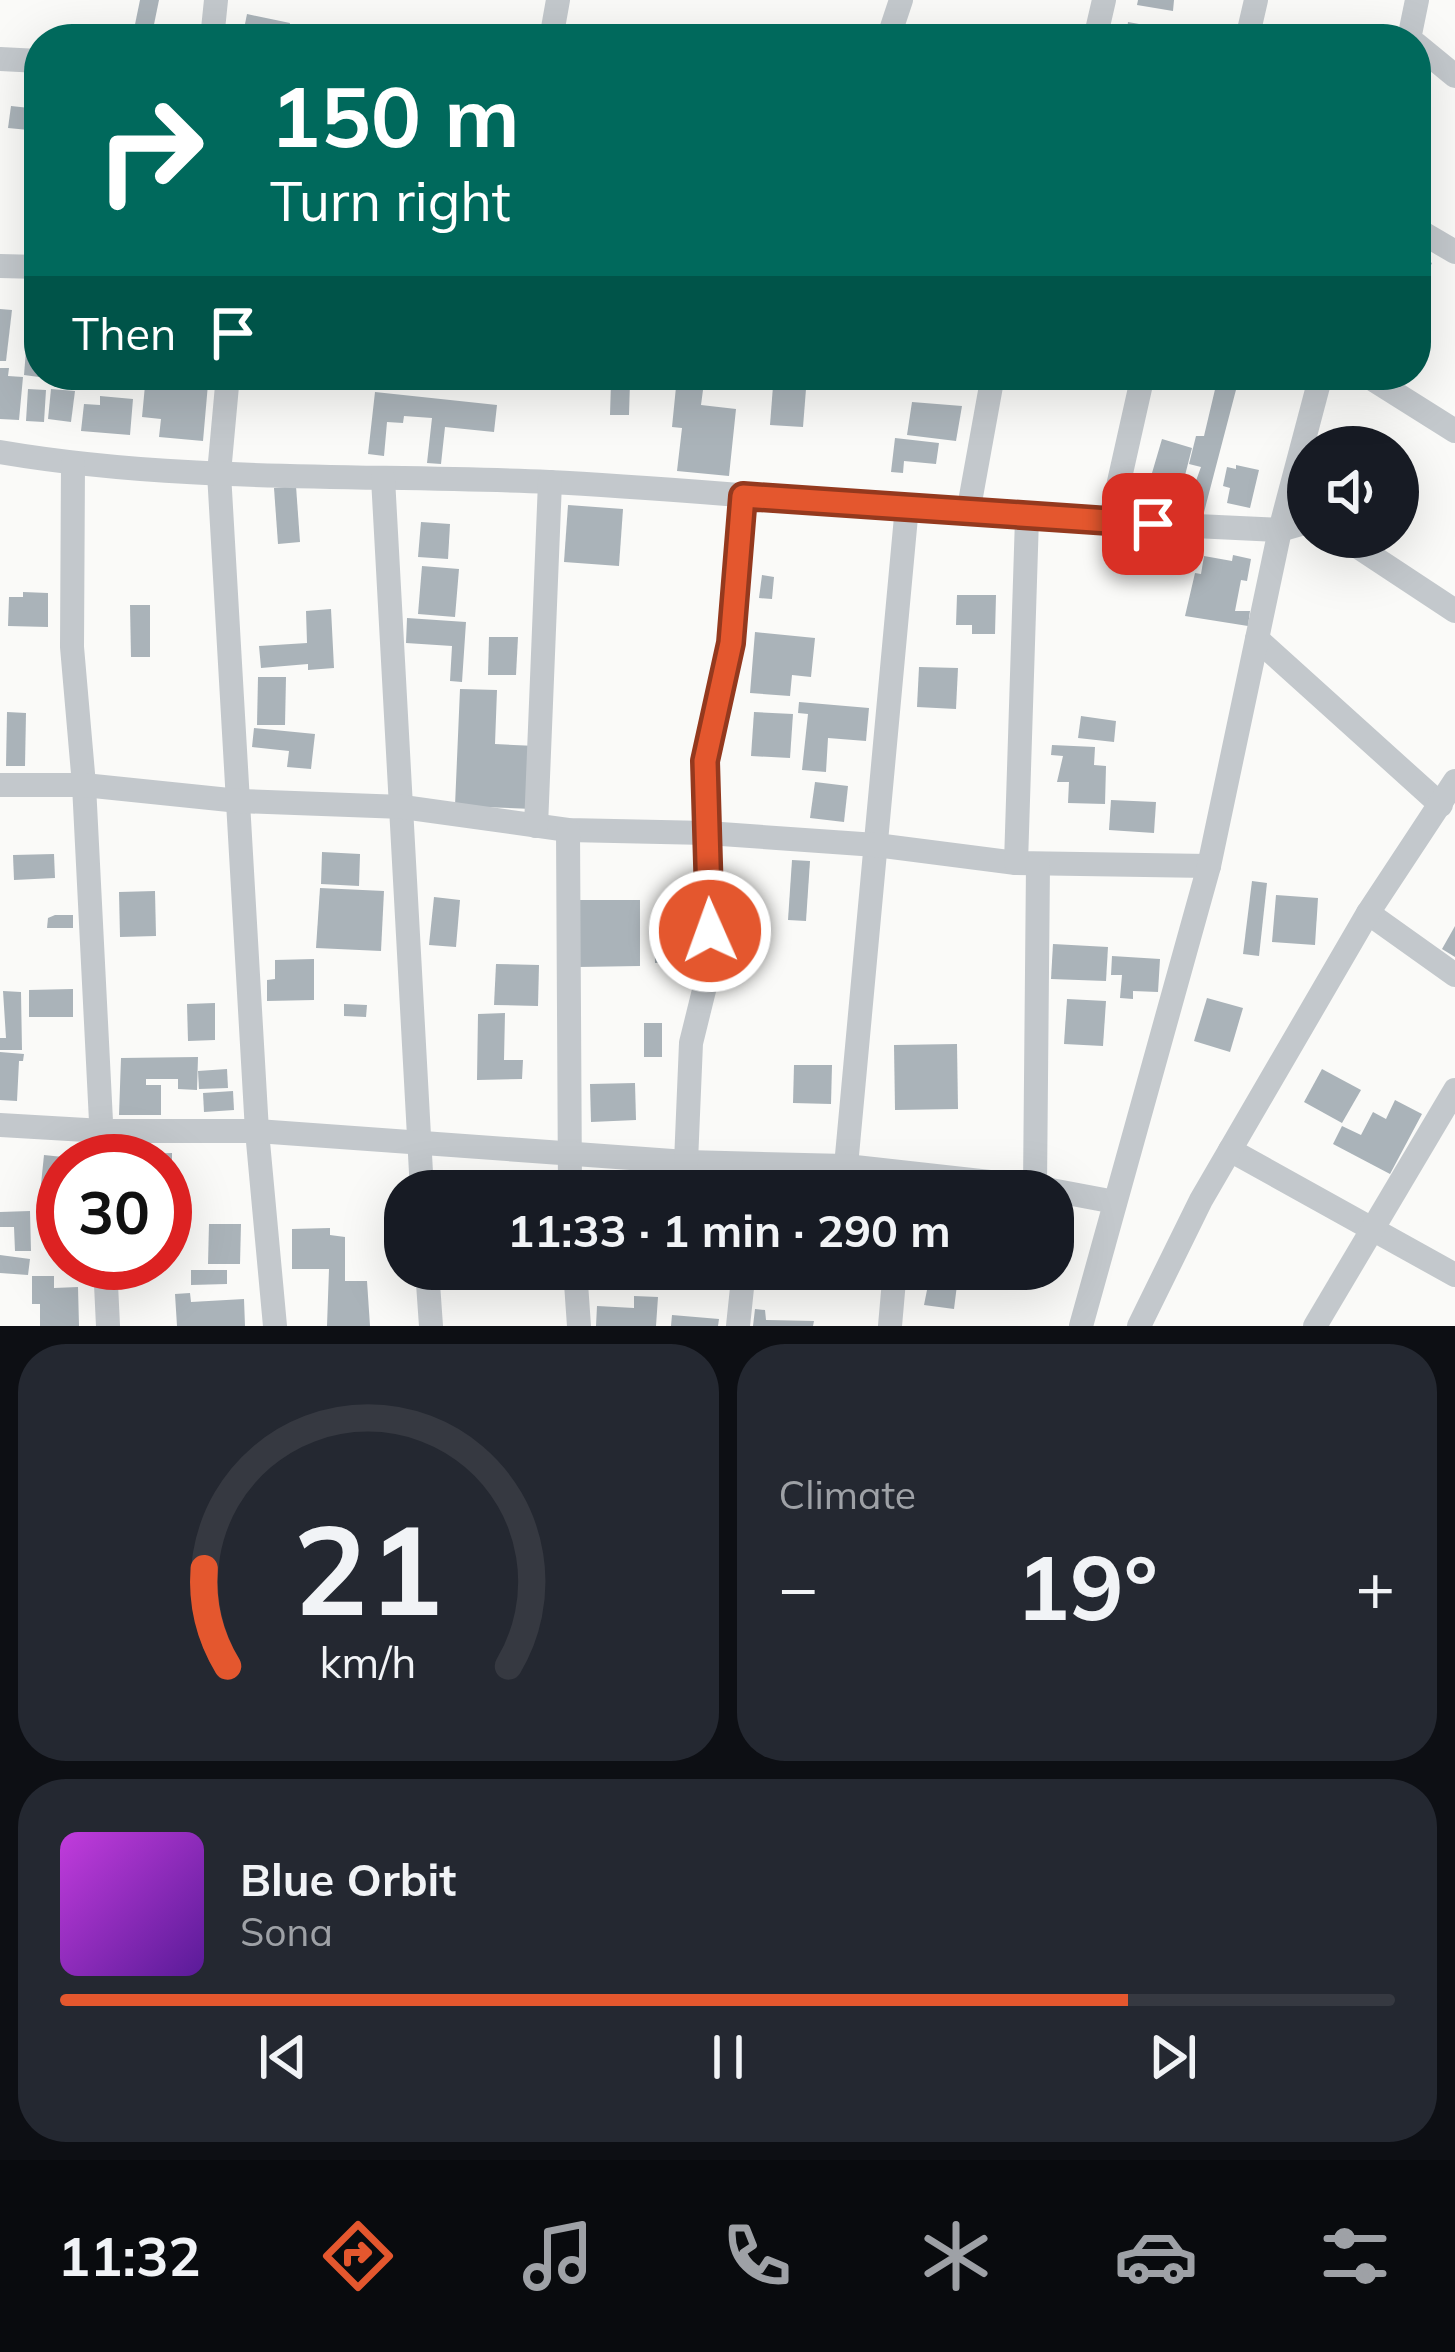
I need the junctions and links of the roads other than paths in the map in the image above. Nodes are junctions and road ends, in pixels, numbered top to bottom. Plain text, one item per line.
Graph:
1 (1431, 57) edge
2 (1455, 76) edge
3 (227, 390) edge
4 (990, 390) edge
5 (1140, 390) edge
6 (1318, 390) edge
7 (1390, 390) edge
8 (1455, 431) edge
9 (0, 452) edge
10 (73, 464) junction
11 (219, 473) junction
12 (383, 478) junction
13 (550, 482) junction
14 (743, 496) junction
15 (907, 506) junction
16 (968, 513) junction
17 (1028, 518) junction
18 (1110, 522) junction
19 (1287, 528) edge
20 (1280, 530) junction
21 (1375, 558) edge
22 (1455, 611) edge
23 (1257, 639) junction
24 (1455, 781) edge
25 (0, 785) edge
26 (84, 785) junction
27 (239, 801) junction
28 (1441, 805) junction
29 (403, 807) junction
30 (536, 826) junction
31 (568, 830) junction
32 (707, 832) junction
33 (877, 844) junction
34 (1027, 863) junction
35 (1209, 866) junction
36 (1368, 913) junction
37 (1455, 975) edge
38 (1455, 1090) edge
39 (0, 1125) edge
40 (103, 1131) junction
41 (257, 1131) junction
42 (103, 1134) edge
43 (419, 1143) junction
44 (1231, 1150) junction
45 (567, 1151) junction
46 (686, 1162) junction
47 (754, 1165) junction
48 (846, 1166) junction
49 (421, 1170) edge
50 (568, 1170) edge
51 (753, 1170) edge
52 (860, 1170) edge
53 (1035, 1170) edge
54 (1074, 1194) edge
55 (1115, 1202) junction
56 (1371, 1229) junction
57 (1455, 1275) edge
58 (106, 1290) edge
59 (429, 1290) edge
60 (576, 1290) edge
61 (742, 1290) edge
62 (893, 1290) edge
63 (108, 1326) edge
64 (275, 1326) edge
65 (431, 1326) edge
66 (579, 1326) edge
67 (738, 1326) edge
68 (890, 1326) edge
69 (1081, 1326) edge
70 (1139, 1326) edge
71 (1315, 1326) edge

1 - 2 street
3 - 11 street
4 - 16 street
5 - 18 street
6 - 20 street
7 - 8 street
9 - 10 street
10 - 11 street
10 - 26 street
11 - 12 street
11 - 27 street
12 - 13 street
12 - 29 street
13 - 14 street
13 - 30 street
14 - 15 street
14 - 32 street
15 - 16 street
15 - 33 street
16 - 17 street
17 - 18 street
17 - 34 street
18 - 20 street
19 - 20 street
20 - 23 street
21 - 22 street
23 - 28 street
23 - 35 street
24 - 28 street
25 - 26 street
26 - 27 street
26 - 40 street
27 - 29 street
27 - 41 street
28 - 36 street
29 - 30 street
29 - 43 street
30 - 31 street
31 - 32 street
31 - 45 street
32 - 33 street
32 - 46 street
33 - 34 street
33 - 48 street
34 - 35 street
34 - 53 street
35 - 55 street
36 - 37 street
36 - 44 street
38 - 56 street
39 - 40 street
40 - 41 street
40 - 42 street
41 - 43 street
41 - 64 street
43 - 45 street
43 - 49 street
44 - 56 street
44 - 70 street
45 - 46 street
45 - 50 street
46 - 47 street
47 - 48 street
47 - 51 street
48 - 52 street
54 - 55 street
55 - 69 street
56 - 57 street
56 - 71 street
58 - 63 street
59 - 65 street
60 - 66 street
61 - 67 street
62 - 68 street

